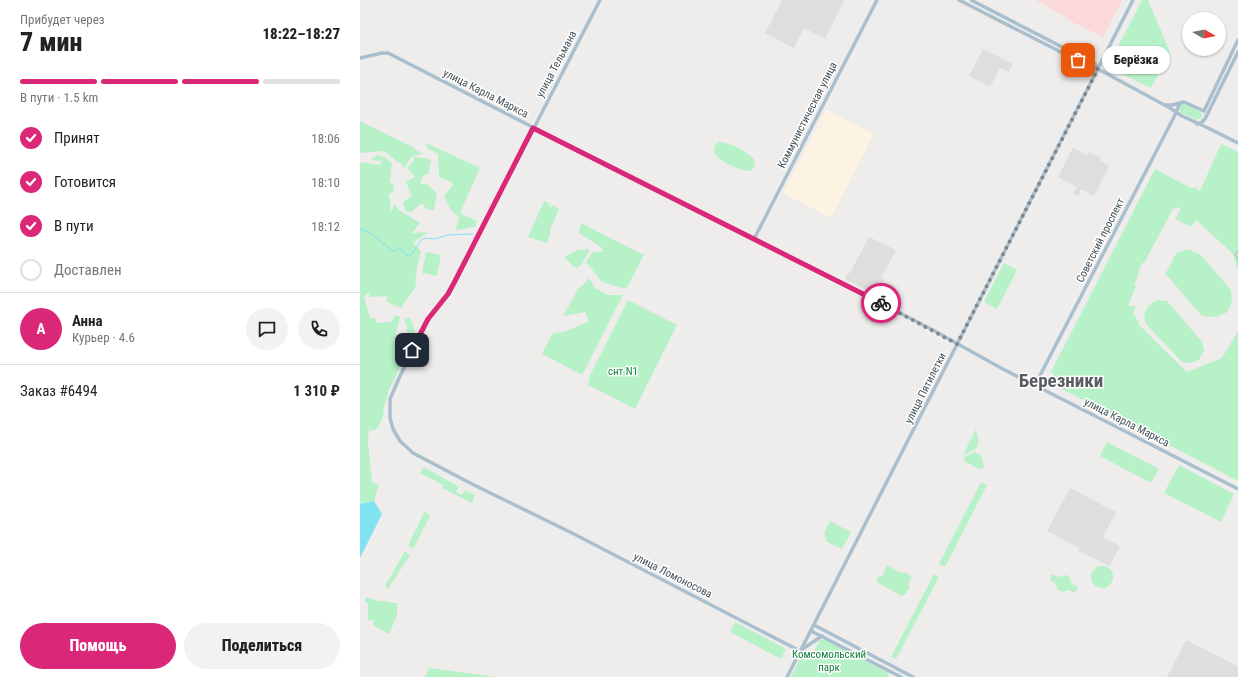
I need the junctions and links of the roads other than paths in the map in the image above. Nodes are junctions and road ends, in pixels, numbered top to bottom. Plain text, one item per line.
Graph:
1 (600, 0) edge
2 (877, 0) edge
3 (959, 0) edge
4 (972, 0) edge
5 (1133, 0) edge
6 (1238, 40) edge
7 (1238, 52) edge
8 (360, 58) edge
9 (1098, 69) junction
10 (1180, 103) junction
11 (1161, 104) junction
12 (1204, 111) junction
13 (1176, 112) junction
14 (1205, 119) junction
15 (1197, 124) junction
16 (533, 128) junction
17 (1208, 128) junction
18 (1238, 143) edge
19 (754, 239) junction
20 (957, 344) junction
21 (1035, 385) junction
22 (434, 464) joint
23 (1238, 489) edge
24 (814, 625) junction
25 (811, 631) junction
26 (829, 633) junction
27 (822, 636) junction
28 (826, 638) junction
29 (800, 651) junction
30 (787, 677) edge
31 (901, 677) edge
32 (913, 677) edge

1 - 16 main road, улица Тельмана
2 - 19 main road, Коммунистическая улица
3 - 9 main road
4 - 9 main road
5 - 9 main road, улица Пятилетки
6 - 12 main road
7 - 14 main road
8 - 16 main road, улица Карла Маркса
9 - 11 main road
9 - 20 main road, улица Пятилетки
10 - 11 main road
10 - 12 main road
10 - 13 main road, Советский проспект
11 - 13 main road
12 - 14 main road
13 - 15 main road
13 - 21 main road, Советский проспект
14 - 15 main road
14 - 17 main road
15 - 17 main road
16 - 19 main road, улица Карла Маркса
16 - 22 main road, улица Тельмана
17 - 18 main road
19 - 20 main road, улица Карла Маркса
20 - 21 main road, улица Карла Маркса
20 - 24 main road, улица Пятилетки
21 - 23 main road, улица Карла Маркса
22 - 29 main road, улица Ломоносова
24 - 25 main road, улица Пятилетки
24 - 26 main road
25 - 27 main road
25 - 29 main road, улица Пятилетки
26 - 28 main road
26 - 32 main road
27 - 28 main road
27 - 29 main road
28 - 31 main road
29 - 30 main road, улица Пятилетки

